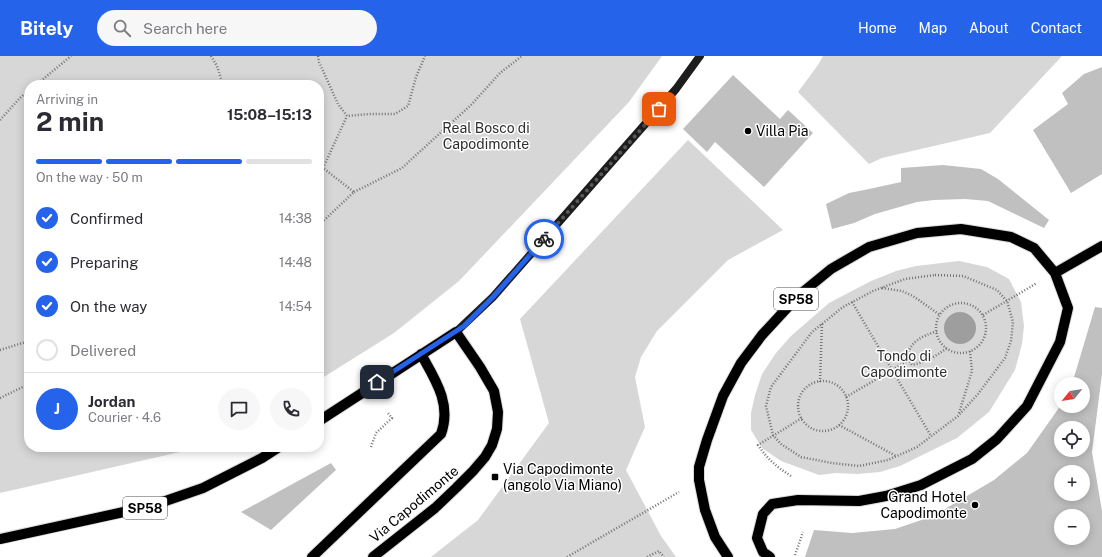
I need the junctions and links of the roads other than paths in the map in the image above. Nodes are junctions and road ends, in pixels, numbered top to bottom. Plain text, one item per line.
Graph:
1 (700, 56) edge
2 (1102, 246) edge
3 (1055, 273) junction
4 (456, 332) junction
5 (421, 354) junction
6 (324, 418) edge
7 (271, 452) edge
8 (0, 539) edge
9 (766, 554) edge
10 (312, 557) edge
11 (373, 557) edge
12 (728, 557) edge

1 - 4 street
2 - 3 main road
3 - 9 main road, SP58
3 - 12 main road, SP58
4 - 5 main road
4 - 11 main road, Via Capodimonte
5 - 6 main road
5 - 10 main road, Via Capodimonte
7 - 8 main road, SP58

